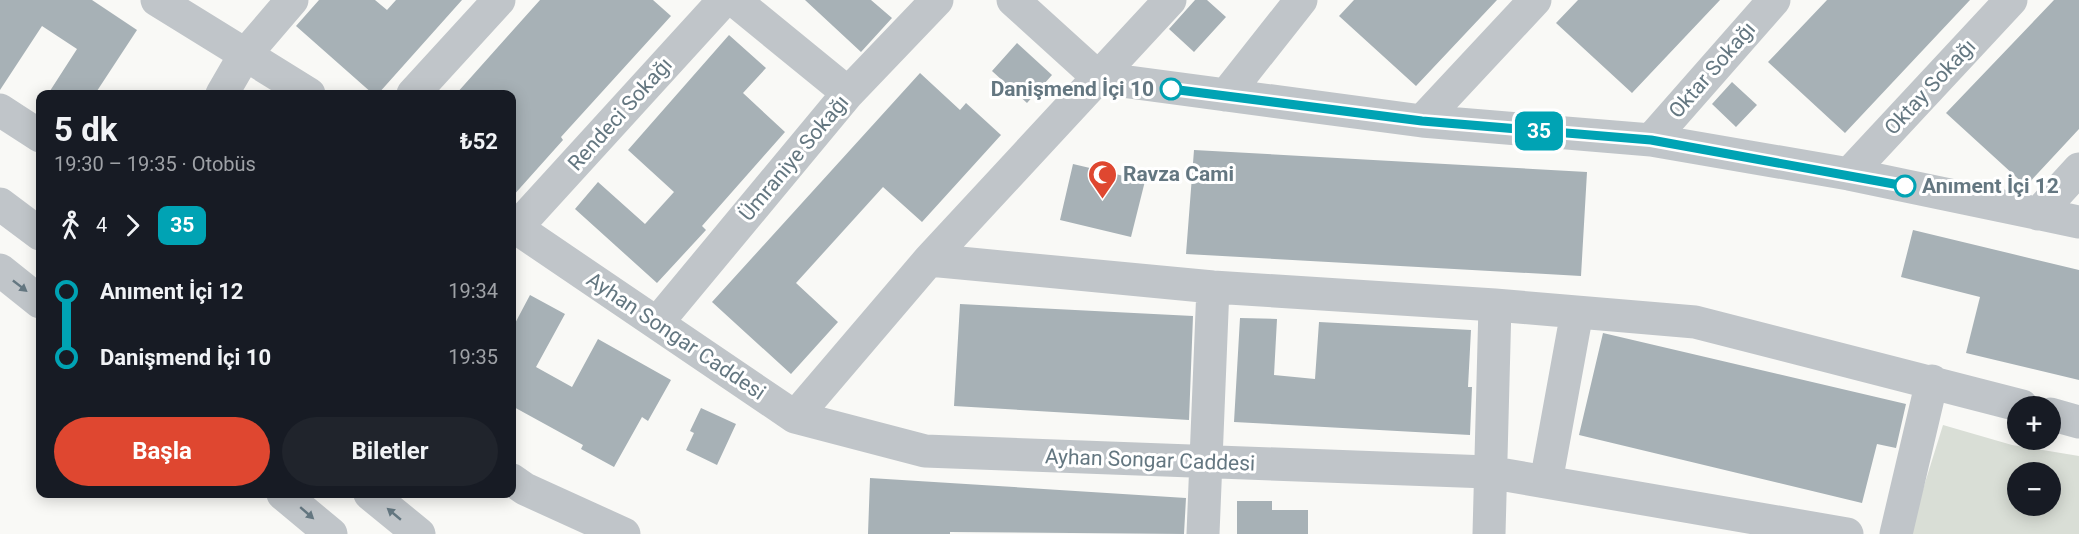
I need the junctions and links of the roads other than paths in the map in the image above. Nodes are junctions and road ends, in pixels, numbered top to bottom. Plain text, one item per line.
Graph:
1 (157, 0) edge
2 (292, 0) edge
3 (499, 0) edge
4 (724, 0) edge
5 (734, 0) edge
6 (937, 0) edge
7 (1013, 0) edge
8 (1170, 0) edge
9 (1302, 0) edge
10 (1535, 0) edge
11 (1773, 0) edge
12 (2010, 0) edge
13 (202, 12) edge
14 (244, 56) junction
15 (1099, 78) junction
16 (224, 90) edge
17 (302, 90) edge
18 (417, 90) edge
19 (848, 93) junction
20 (1226, 95) junction
21 (0, 110) edge
22 (1422, 121) junction
23 (36, 133) edge
24 (1651, 140) junction
25 (2079, 169) edge
26 (1849, 174) junction
27 (0, 204) edge
28 (2038, 214) junction
29 (2079, 222) edge
30 (516, 225) edge
31 (516, 228) edge
32 (36, 231) edge
33 (929, 260) junction
34 (0, 270) edge
35 (1212, 287) junction
36 (36, 299) edge
37 (1495, 305) junction
38 (1577, 312) junction
39 (657, 323) junction
40 (1932, 381) junction
41 (2007, 402) edge
42 (795, 417) junction
43 (2061, 417) edge
44 (2079, 422) edge
45 (1204, 462) junction
46 (1488, 472) junction
47 (1545, 482) junction
48 (516, 483) edge
49 (288, 498) edge
50 (375, 498) edge
51 (1713, 511) junction
52 (331, 534) edge
53 (419, 534) edge
54 (624, 534) edge
55 (1203, 534) edge
56 (1489, 534) edge
57 (1690, 534) edge
58 (1847, 534) edge
59 (1896, 534) edge

1 - 13 street
2 - 14 street
3 - 18 street
4 - 30 street, Rendeci Sokağı
5 - 19 street
6 - 19 street, Ümraniye Sokağı
7 - 15 street
8 - 15 street
9 - 20 street
10 - 22 street
11 - 24 street, Oktar Sokağı
12 - 26 street, Oktay Sokağı
13 - 14 street
14 - 16 street
14 - 17 street
15 - 20 street
15 - 33 street
19 - 39 street, Ümraniye Sokağı
20 - 22 street
21 - 23 street
22 - 24 street
24 - 26 street
25 - 28 street
26 - 28 street
27 - 32 street
28 - 29 street
31 - 39 street, Ayhan Songar Caddesi
33 - 35 street
33 - 42 street
34 -> 36 street
35 - 37 street
35 - 45 street
37 - 38 street
37 - 46 street
38 - 40 street
38 - 47 street
39 - 42 street, Ayhan Songar Caddesi
40 - 41 street
40 - 59 street
42 - 45 street, Ayhan Songar Caddesi
43 - 44 street
45 - 46 street, Ayhan Songar Caddesi
45 - 55 street
46 - 47 street, Ayhan Songar Caddesi
46 - 56 street
47 - 51 street, Ayhan Songar Caddesi
48 - 54 street
49 -> 52 street
53 -> 50 street
51 - 57 street
51 - 58 street, Ayhan Songar Caddesi

